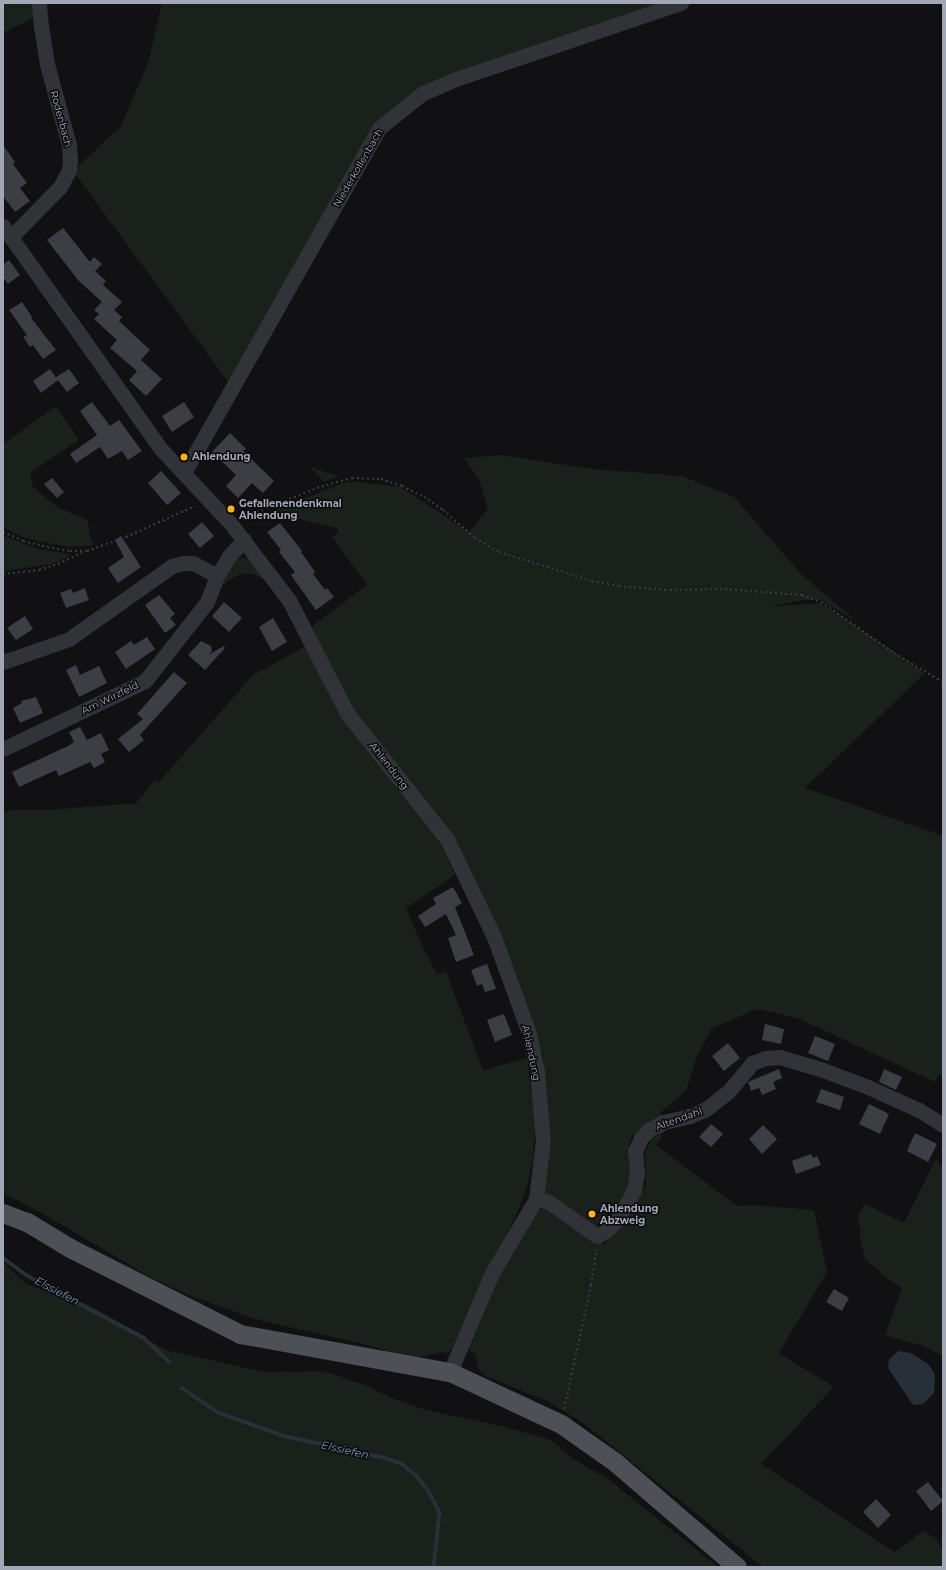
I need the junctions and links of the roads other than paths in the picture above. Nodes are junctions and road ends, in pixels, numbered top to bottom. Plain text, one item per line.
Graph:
1 (39, 3) edge
2 (681, 3) edge
3 (7, 231) edge
4 (184, 473) junction
5 (244, 540) junction
6 (217, 576) junction
7 (3, 662) edge
8 (3, 749) edge
9 (943, 1125) edge
10 (536, 1199) junction
11 (3, 1213) edge
12 (450, 1372) junction
13 (737, 1567) edge

1 - 3 street, Rodenbach
2 - 4 street, Niederkollenbach
3 - 4 street, Ahlendung
4 - 5 street, Ahlendung
5 - 6 street, Am Wirzfeld
5 - 10 street, Ahlendung
6 - 7 street
6 - 8 street, Am Wirzfeld
9 - 10 street, Altendahl
10 - 12 street, Ahlendung
11 - 12 main road
12 - 13 main road

